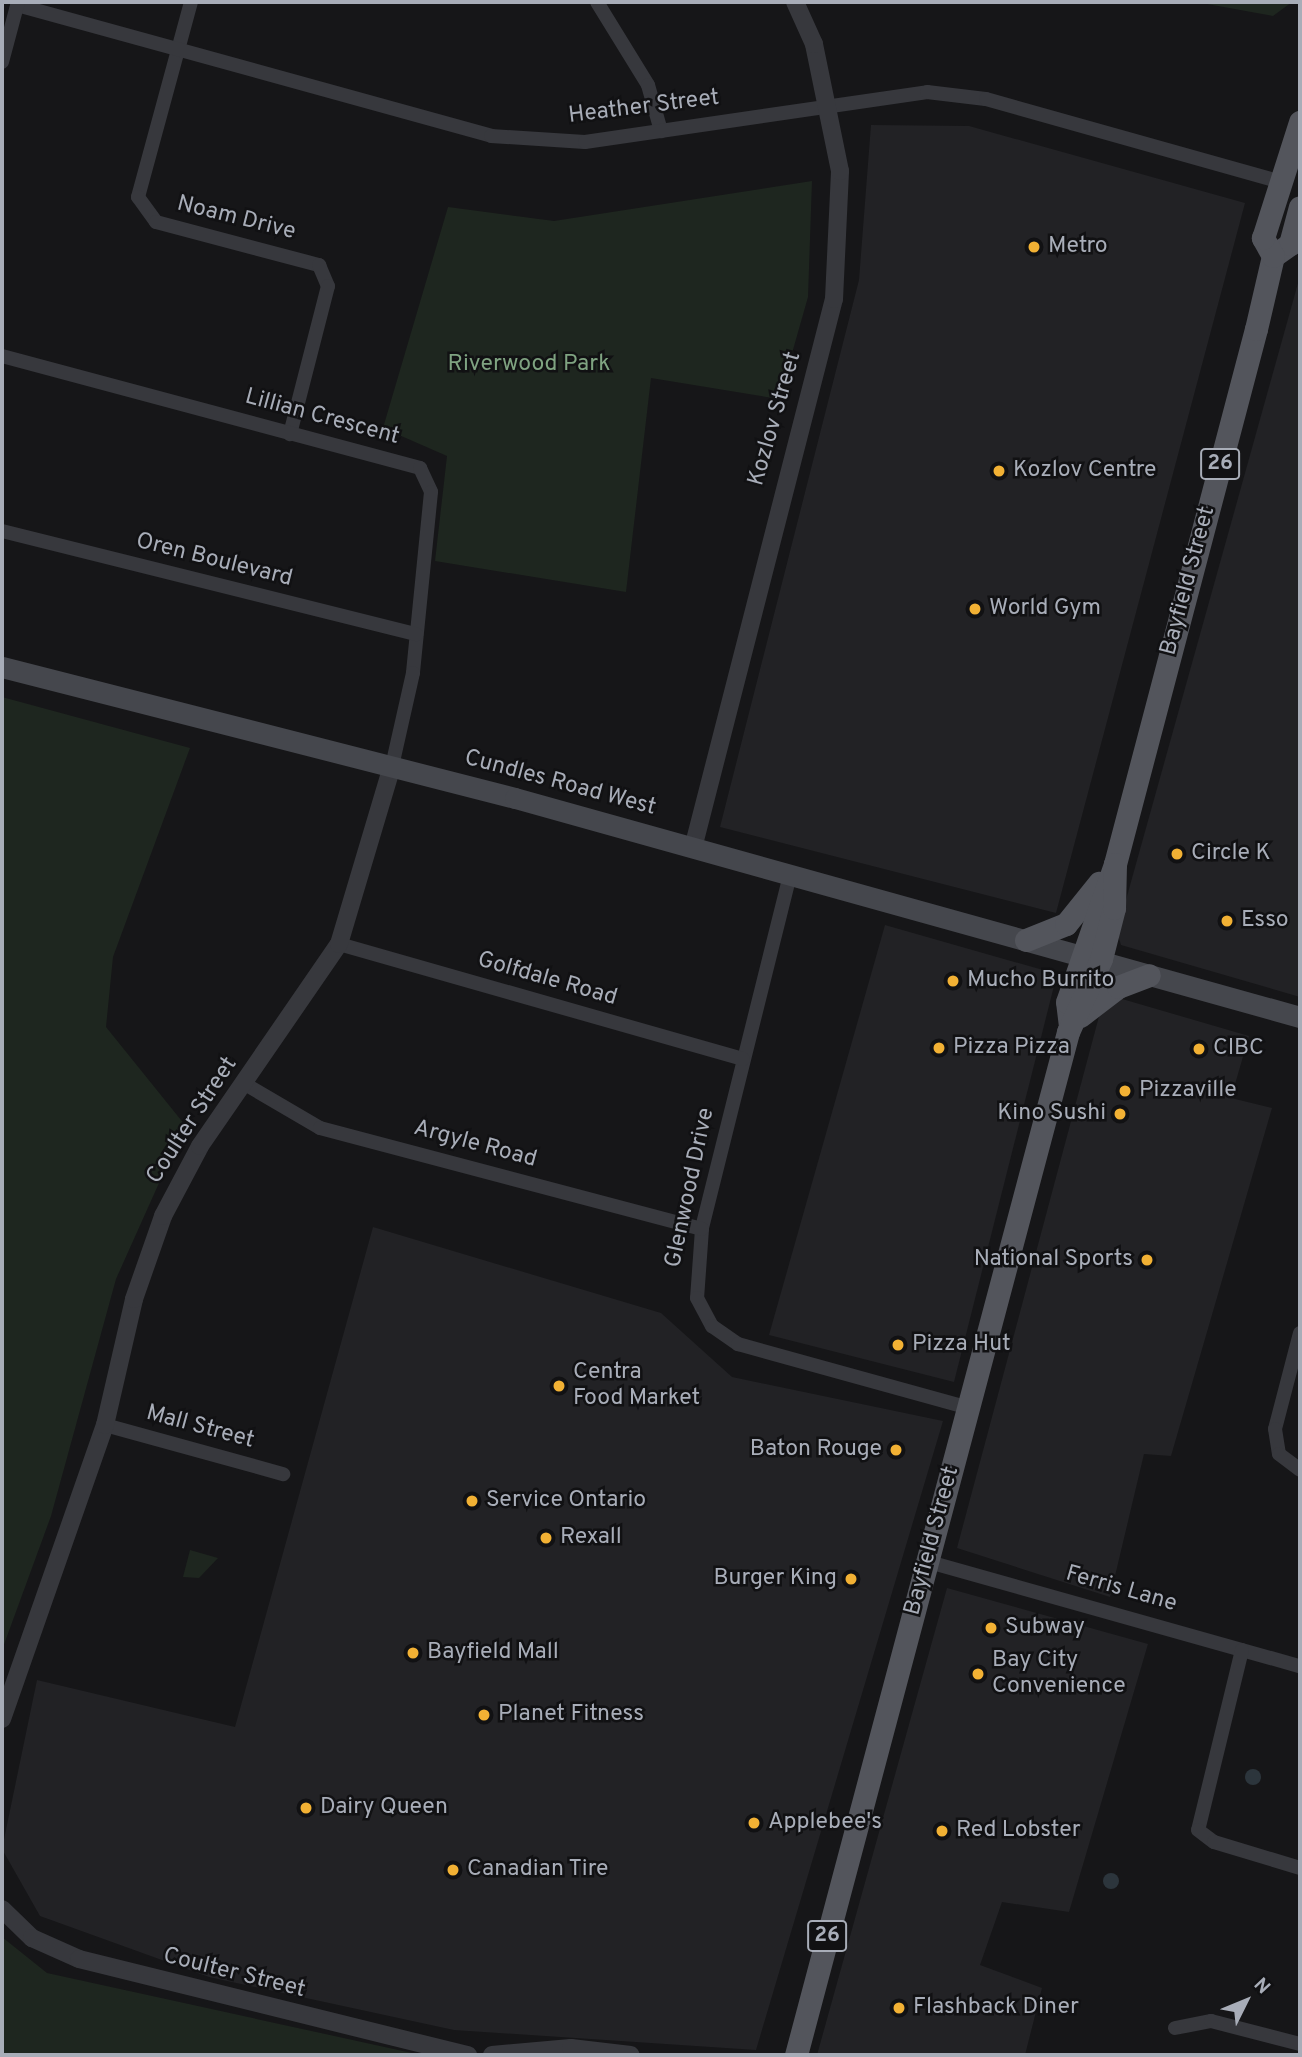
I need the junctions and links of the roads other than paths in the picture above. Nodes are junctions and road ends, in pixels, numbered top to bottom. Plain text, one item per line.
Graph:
1 (191, 2) edge
2 (597, 2) edge
3 (794, 2) edge
4 (17, 3) edge
5 (178, 51) junction
6 (2, 62) edge
7 (829, 105) junction
8 (1300, 122) edge
9 (661, 131) junction
10 (1281, 182) junction
11 (1300, 207) edge
12 (1273, 256) junction
13 (2, 356) edge
14 (290, 434) junction
15 (2, 531) edge
16 (416, 634) junction
17 (2, 667) edge
18 (391, 765) junction
19 (693, 848) junction
20 (1115, 864) junction
21 (790, 875) junction
22 (1026, 940) junction
23 (339, 944) junction
24 (1092, 957) junction
25 (1149, 975) junction
26 (1300, 1017) edge
27 (1070, 1026) junction
28 (743, 1059) junction
29 (245, 1084) junction
30 (702, 1229) junction
31 (1300, 1333) edge
32 (968, 1408) junction
33 (105, 1425) junction
34 (1300, 1470) edge
35 (283, 1474) dead end
36 (929, 1562) junction
37 (1242, 1650) junction
38 (1300, 1666) edge
39 (2, 1719) edge
40 (1300, 1868) edge
41 (2, 1909) edge
42 (1175, 2028) dead end
43 (1300, 2044) edge
44 (468, 2055) edge
45 (492, 2055) edge
46 (631, 2055) edge
47 (796, 2055) edge

1 - 5 street, Noam Drive
2 - 9 street
3 - 7 street, Kozlov Street
4 - 5 street, Heather Street
4 - 6 street
5 - 9 street, Heather Street
5 - 14 street, Noam Drive
7 - 9 street, Heather Street
7 - 10 street, Heather Street
7 - 19 street, Kozlov Street
8 - 10 main road, Bayfield Street / 26
10 - 12 main road, Bayfield Street / 26
11 - 12 main road, Bayfield Street / 26
12 - 20 main road, Bayfield Street / 26
13 - 14 street, Lillian Crescent
14 - 16 street, Lillian Crescent
15 - 16 street, Oren Boulevard
16 - 18 street, Lillian Crescent
17 - 18 main road, Cundles Road West
18 - 19 main road, Cundles Road West
18 - 23 street, Coulter Street
19 - 21 main road, Cundles Road West
20 - 22 main road
20 - 24 main road, Bayfield Street / 26
21 - 22 main road, Cundles Road West
21 - 28 street, Glenwood Drive
22 - 24 main road, Cundles Road West
23 - 28 street, Golfdale Road
23 - 29 street, Coulter Street
24 - 25 main road, Cundles Road West
24 - 27 main road, Bayfield Street / 26
25 - 26 main road, Cundles Road West
25 - 27 main road
27 - 32 main road, Bayfield Street / 26
28 - 30 street, Glenwood Drive
29 - 30 street, Argyle Road
29 - 33 street, Coulter Street
30 - 32 street, Glenwood Drive
31 - 34 street
32 - 36 main road, Bayfield Street / 26
33 - 35 street, Mall Street
33 - 39 street, Coulter Street
36 - 37 street, Ferris Lane
36 - 47 main road, Bayfield Street / 26
37 - 38 street, Ferris Lane
37 - 40 street
41 - 44 street, Coulter Street
42 - 43 street
45 - 46 street

